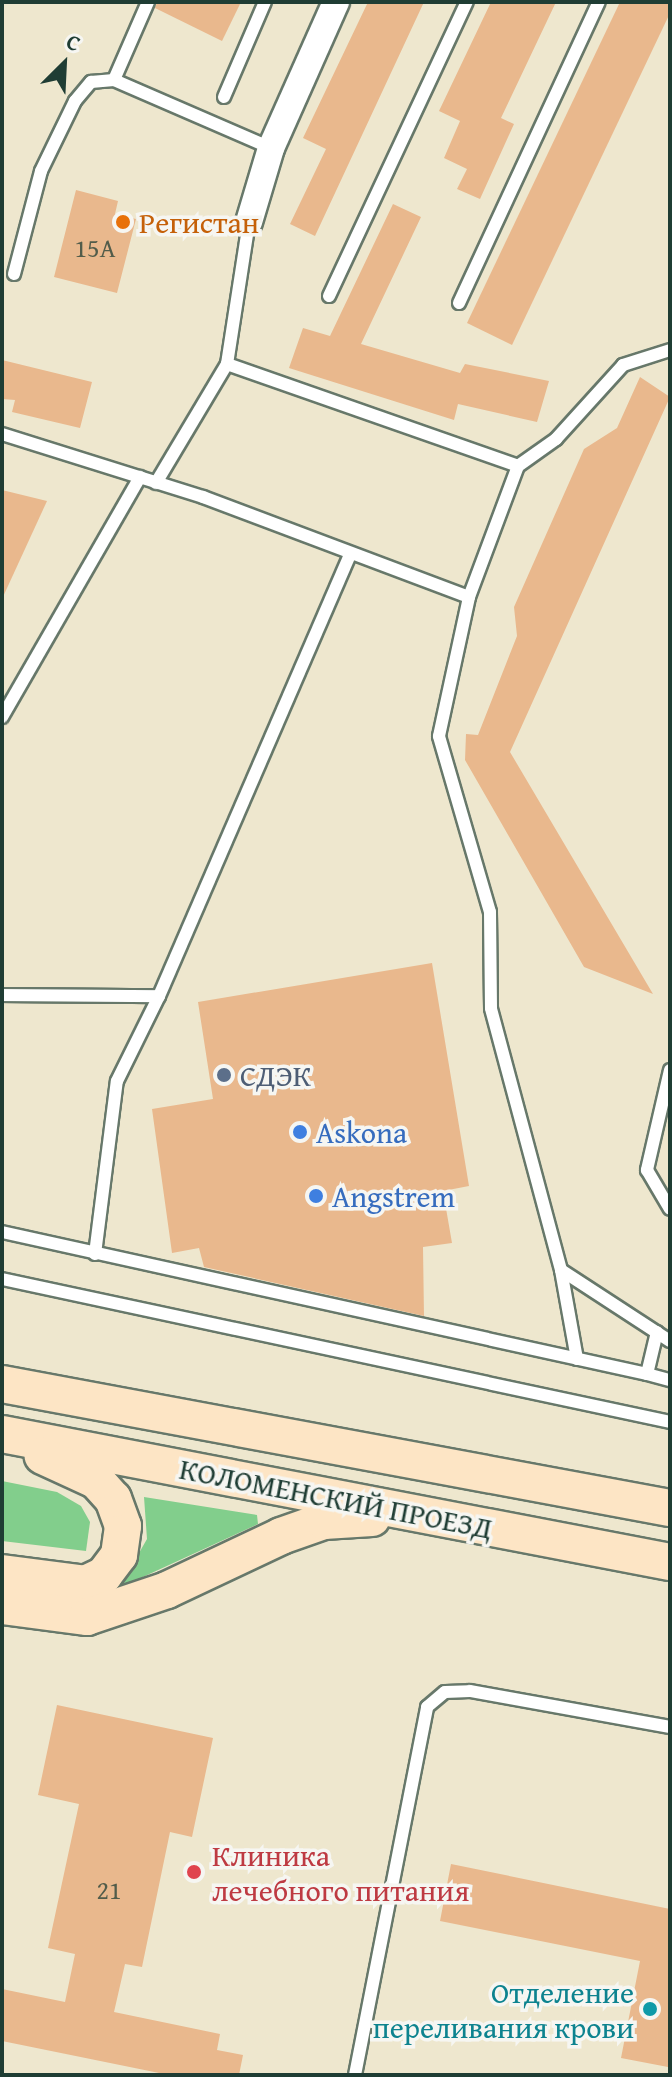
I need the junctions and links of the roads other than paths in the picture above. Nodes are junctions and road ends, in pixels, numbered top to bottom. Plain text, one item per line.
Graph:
1 (148, 2) edge
2 (265, 2) edge
3 (336, 2) edge
4 (467, 2) edge
5 (599, 2) edge
6 (114, 80) junction
7 (224, 97) dead end
8 (271, 148) junction
9 (249, 222) joint
10 (14, 274) dead end
11 (329, 296) dead end
12 (459, 303) dead end
13 (670, 350) edge
14 (227, 364) junction
15 (2, 434) edge
16 (518, 466) junction
17 (140, 477) junction
18 (156, 483) junction
19 (350, 555) junction
20 (469, 597) junction
21 (2, 717) edge
22 (2, 995) edge
23 (159, 996) junction
24 (670, 1070) edge
25 (670, 1209) edge
26 (2, 1232) edge
27 (95, 1254) junction
28 (561, 1270) junction
29 (2, 1279) edge
30 (657, 1332) junction
31 (670, 1341) edge
32 (577, 1359) junction
33 (647, 1374) junction
34 (670, 1380) edge
35 (2, 1384) edge
36 (670, 1422) edge
37 (2, 1436) edge
38 (670, 1508) edge
39 (511, 1531) junction
40 (670, 1562) edge
41 (2, 1573) edge
42 (2, 1606) edge
43 (670, 1727) edge
44 (355, 2075) edge

1 - 6 lane
2 - 7 lane
3 - 8 street
4 - 11 lane
5 - 12 lane
6 - 8 lane
6 - 10 lane
8 - 9 street
9 - 14 lane
13 - 16 lane
14 - 16 lane
14 - 18 lane
15 - 17 lane
16 - 20 lane
17 - 18 lane
17 - 21 lane
18 - 19 lane
19 - 20 lane
19 - 23 lane
20 - 28 lane
22 - 23 lane
23 - 27 lane
24 - 25 lane
26 - 27 lane
27 - 32 lane
28 - 30 lane
28 - 32 lane
29 - 36 lane
30 - 31 lane
30 - 33 lane
32 - 33 lane
33 - 34 lane
35 - 38 main road, КОЛОМЕНСКИЙ ПРОЕЗД
37 - 39 main road, КОЛОМЕНСКИЙ ПРОЕЗД
37 - 41 main road
39 - 40 main road, КОЛОМЕНСКИЙ ПРОЕЗД
39 - 42 main road
43 - 44 lane

